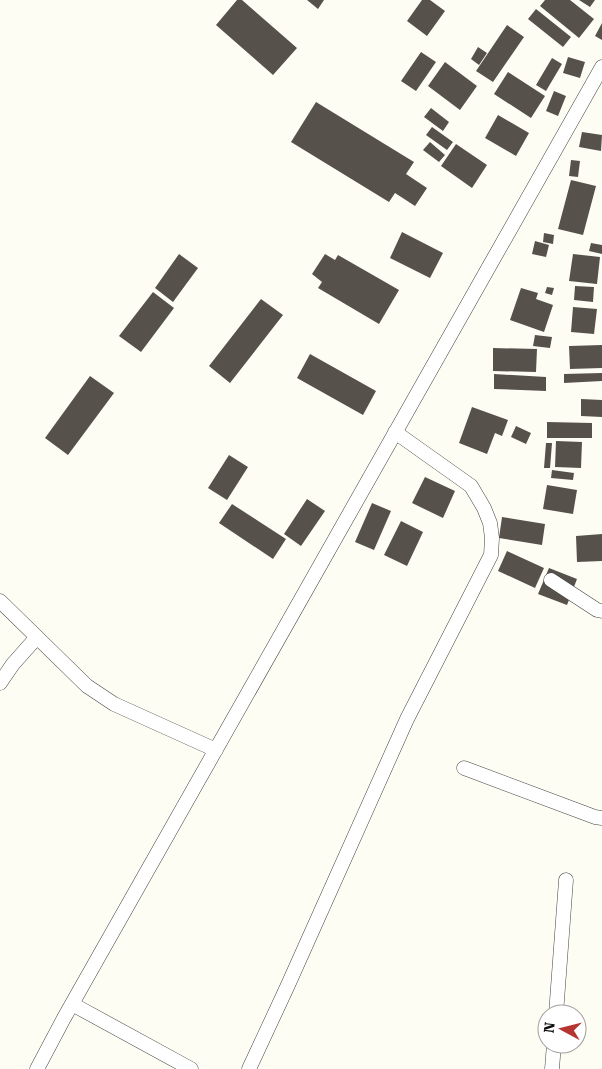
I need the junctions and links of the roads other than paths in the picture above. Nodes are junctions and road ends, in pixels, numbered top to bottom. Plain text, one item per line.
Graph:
1 (602, 67) edge
2 (396, 432) junction
3 (551, 580) dead end
4 (0, 602) edge
5 (602, 611) edge
6 (37, 637) junction
7 (0, 683) edge
8 (216, 750) junction
9 (464, 768) dead end
10 (602, 818) edge
11 (566, 880) dead end
12 (72, 1004) junction
13 (557, 1004) edge
14 (553, 1054) edge
15 (37, 1069) edge
16 (191, 1069) edge
17 (248, 1069) edge
18 (552, 1069) edge

1 - 2 street
2 - 8 street
2 - 17 street
3 - 5 street
4 - 6 street
6 - 7 street
6 - 8 street
8 - 12 street
9 - 10 street
11 - 13 street
12 - 15 street
12 - 16 street
14 - 18 street

